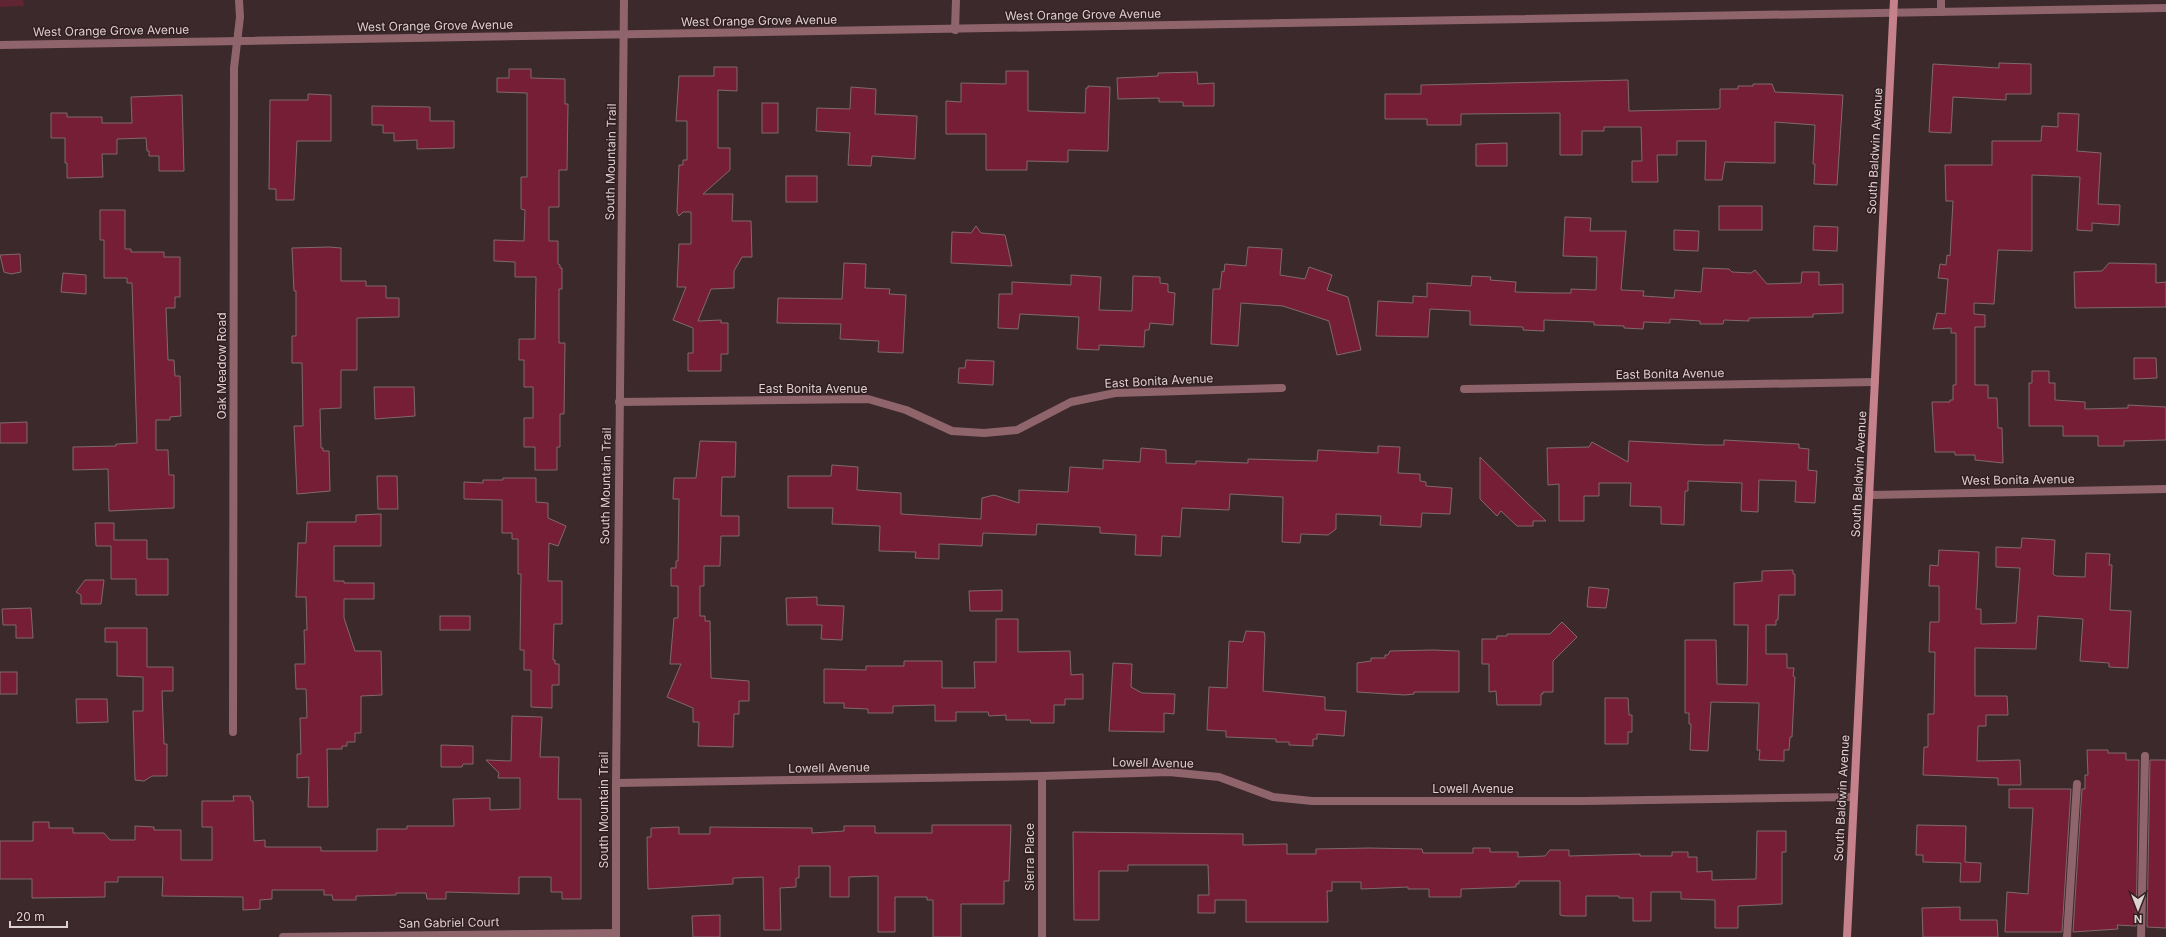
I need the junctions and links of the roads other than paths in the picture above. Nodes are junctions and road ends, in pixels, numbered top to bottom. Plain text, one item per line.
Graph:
1 (239, 0) edge
2 (624, 0) edge
3 (956, 0) edge
4 (1894, 0) edge
5 (1941, 0) edge
6 (2166, 8) edge
7 (1894, 12) junction
8 (1941, 12) junction
9 (955, 30) junction
10 (624, 36) junction
11 (237, 40) junction
12 (0, 45) edge
13 (1875, 382) junction
14 (1282, 388) dead end
15 (1464, 389) dead end
16 (619, 402) junction
17 (2166, 489) edge
18 (1870, 496) junction
19 (233, 732) dead end
20 (2145, 756) dead end
21 (1042, 776) junction
22 (616, 783) junction
23 (2078, 784) dead end
24 (1854, 797) junction
25 (616, 935) edge
26 (283, 937) edge
27 (1042, 937) edge
28 (1847, 937) edge
29 (2067, 937) edge
30 (2140, 937) edge

1 - 11 street, Oak Meadow Road
2 - 10 street, South Mountain Trail
3 - 9 street
4 - 7 street, South Baldwin Avenue
5 - 8 street
6 - 8 street, West Orange Grove Avenue
7 - 8 street, West Orange Grove Avenue
7 - 9 street, West Orange Grove Avenue
7 - 13 street, South Baldwin Avenue
9 - 10 street, West Orange Grove Avenue
10 - 11 street, West Orange Grove Avenue
10 - 16 street, South Mountain Trail
11 - 12 street, West Orange Grove Avenue
11 - 19 street, Oak Meadow Road
13 - 15 street, East Bonita Avenue
13 - 18 street, South Baldwin Avenue
14 - 16 street, East Bonita Avenue
16 - 22 street, South Mountain Trail
17 - 18 street, West Bonita Avenue
18 - 24 street, South Baldwin Avenue
20 - 30 street
21 - 22 street, Lowell Avenue
21 - 24 street, Lowell Avenue
21 - 27 street, Sierra Place
22 - 25 street, South Mountain Trail
23 - 29 street
24 - 28 street, South Baldwin Avenue
25 - 26 street, San Gabriel Court

